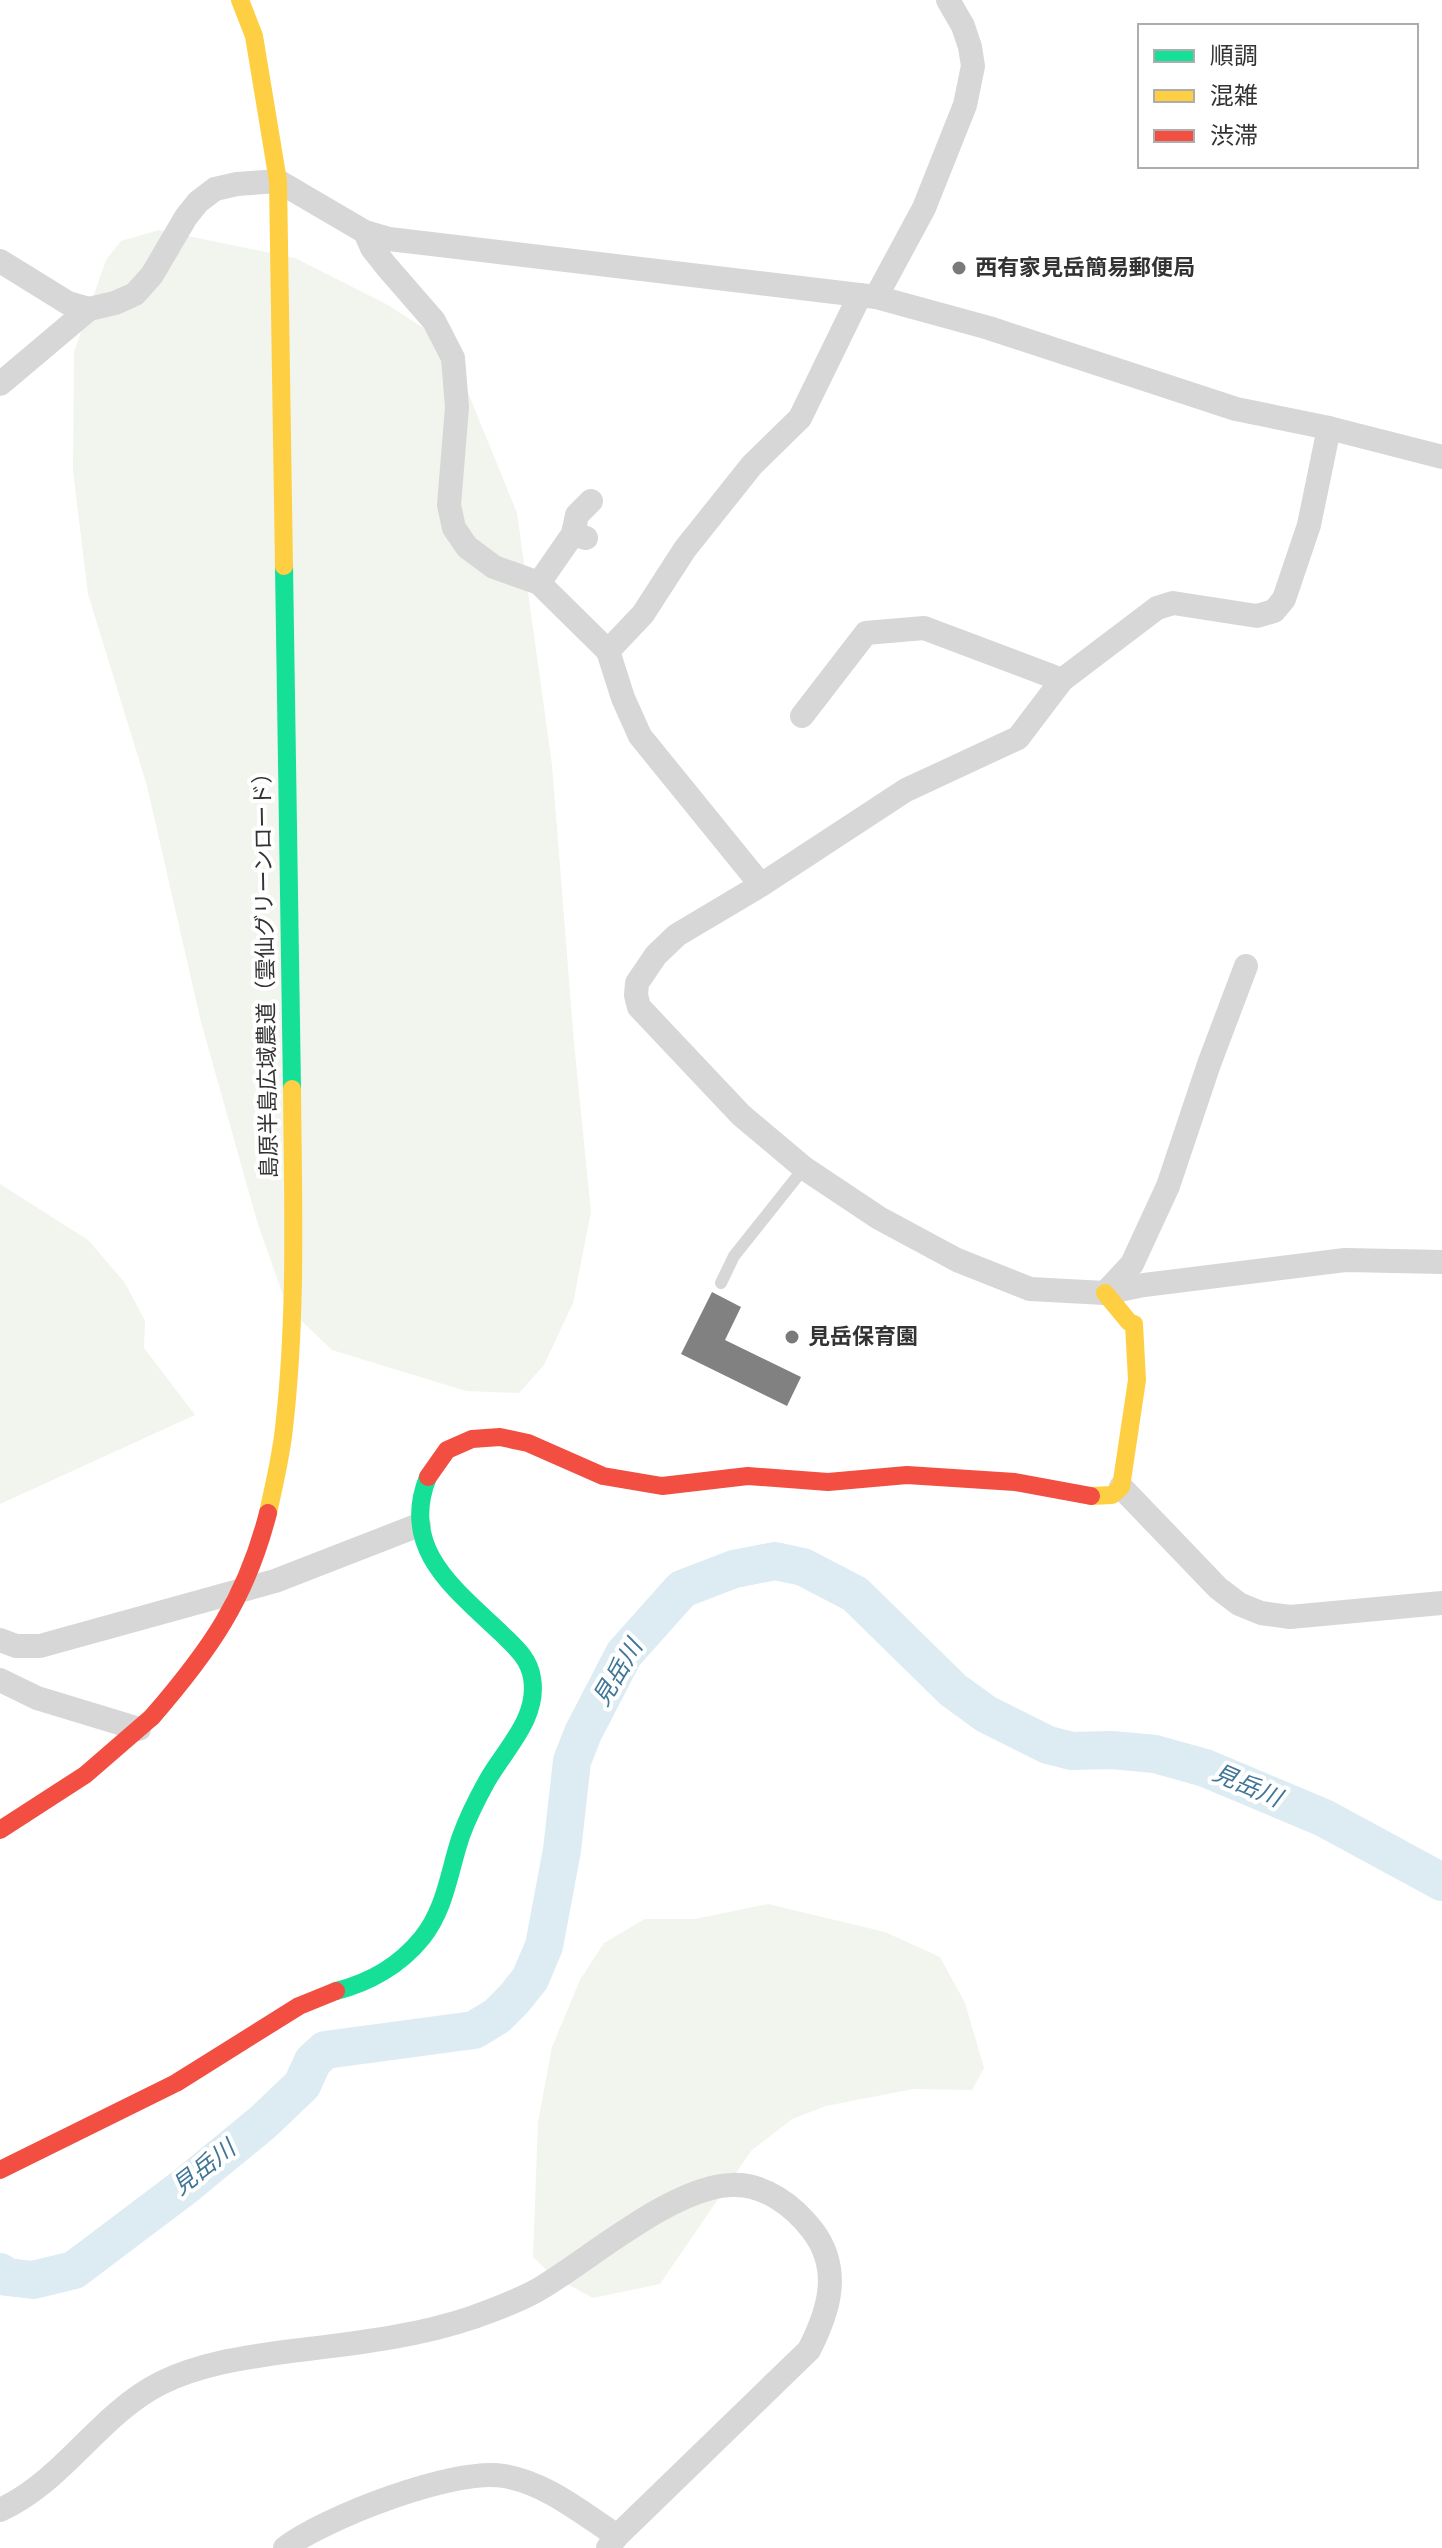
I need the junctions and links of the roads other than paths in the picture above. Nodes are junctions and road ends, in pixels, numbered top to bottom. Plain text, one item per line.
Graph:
1 (240, 0) edge
2 (948, 0) edge
3 (278, 181) junction
4 (365, 232) junction
5 (0, 261) edge
6 (868, 296) junction
7 (89, 309) junction
8 (0, 384) edge
9 (1329, 428) junction
10 (1442, 457) edge
11 (591, 501) dead end
12 (539, 583) junction
13 (608, 651) junction
14 (1062, 680) junction
15 (802, 716) dead end
16 (761, 885) junction
17 (1246, 966) dead end
18 (804, 1168) junction
19 (1442, 1262) edge
20 (721, 1283) dead end
21 (1105, 1293) junction
22 (1121, 1487) junction
23 (419, 1525) junction
24 (1442, 1603) edge
25 (0, 1640) edge
26 (0, 1680) edge
27 (145, 1723) junction
28 (0, 1830) edge
29 (0, 2170) edge
30 (0, 2510) edge
31 (613, 2542) edge
32 (285, 2548) edge

1 - 3 street, 島原半島広域農道（雲仙グリーンロード）
2 - 6 street
3 - 4 street
3 - 7 street
3 - 27 street, 島原半島広域農道（雲仙グリーンロード）, bridge
4 - 6 street
4 - 12 street
5 - 7 street
6 - 9 street
6 - 13 street
7 - 8 street
9 - 10 street
9 - 14 street
11 - 12 street
12 - 13 street
13 - 16 street
14 - 15 street
14 - 16 street
16 - 18 street
17 - 21 street
18 - 20 lane
18 - 21 street
19 - 21 street
21 - 22 street
22 - 23 street
22 - 24 street
23 - 25 street
23 - 29 street
26 - 27 street
27 - 28 street, 島原半島広域農道（雲仙グリーンロード）
30 - 31 street
31 - 32 street

